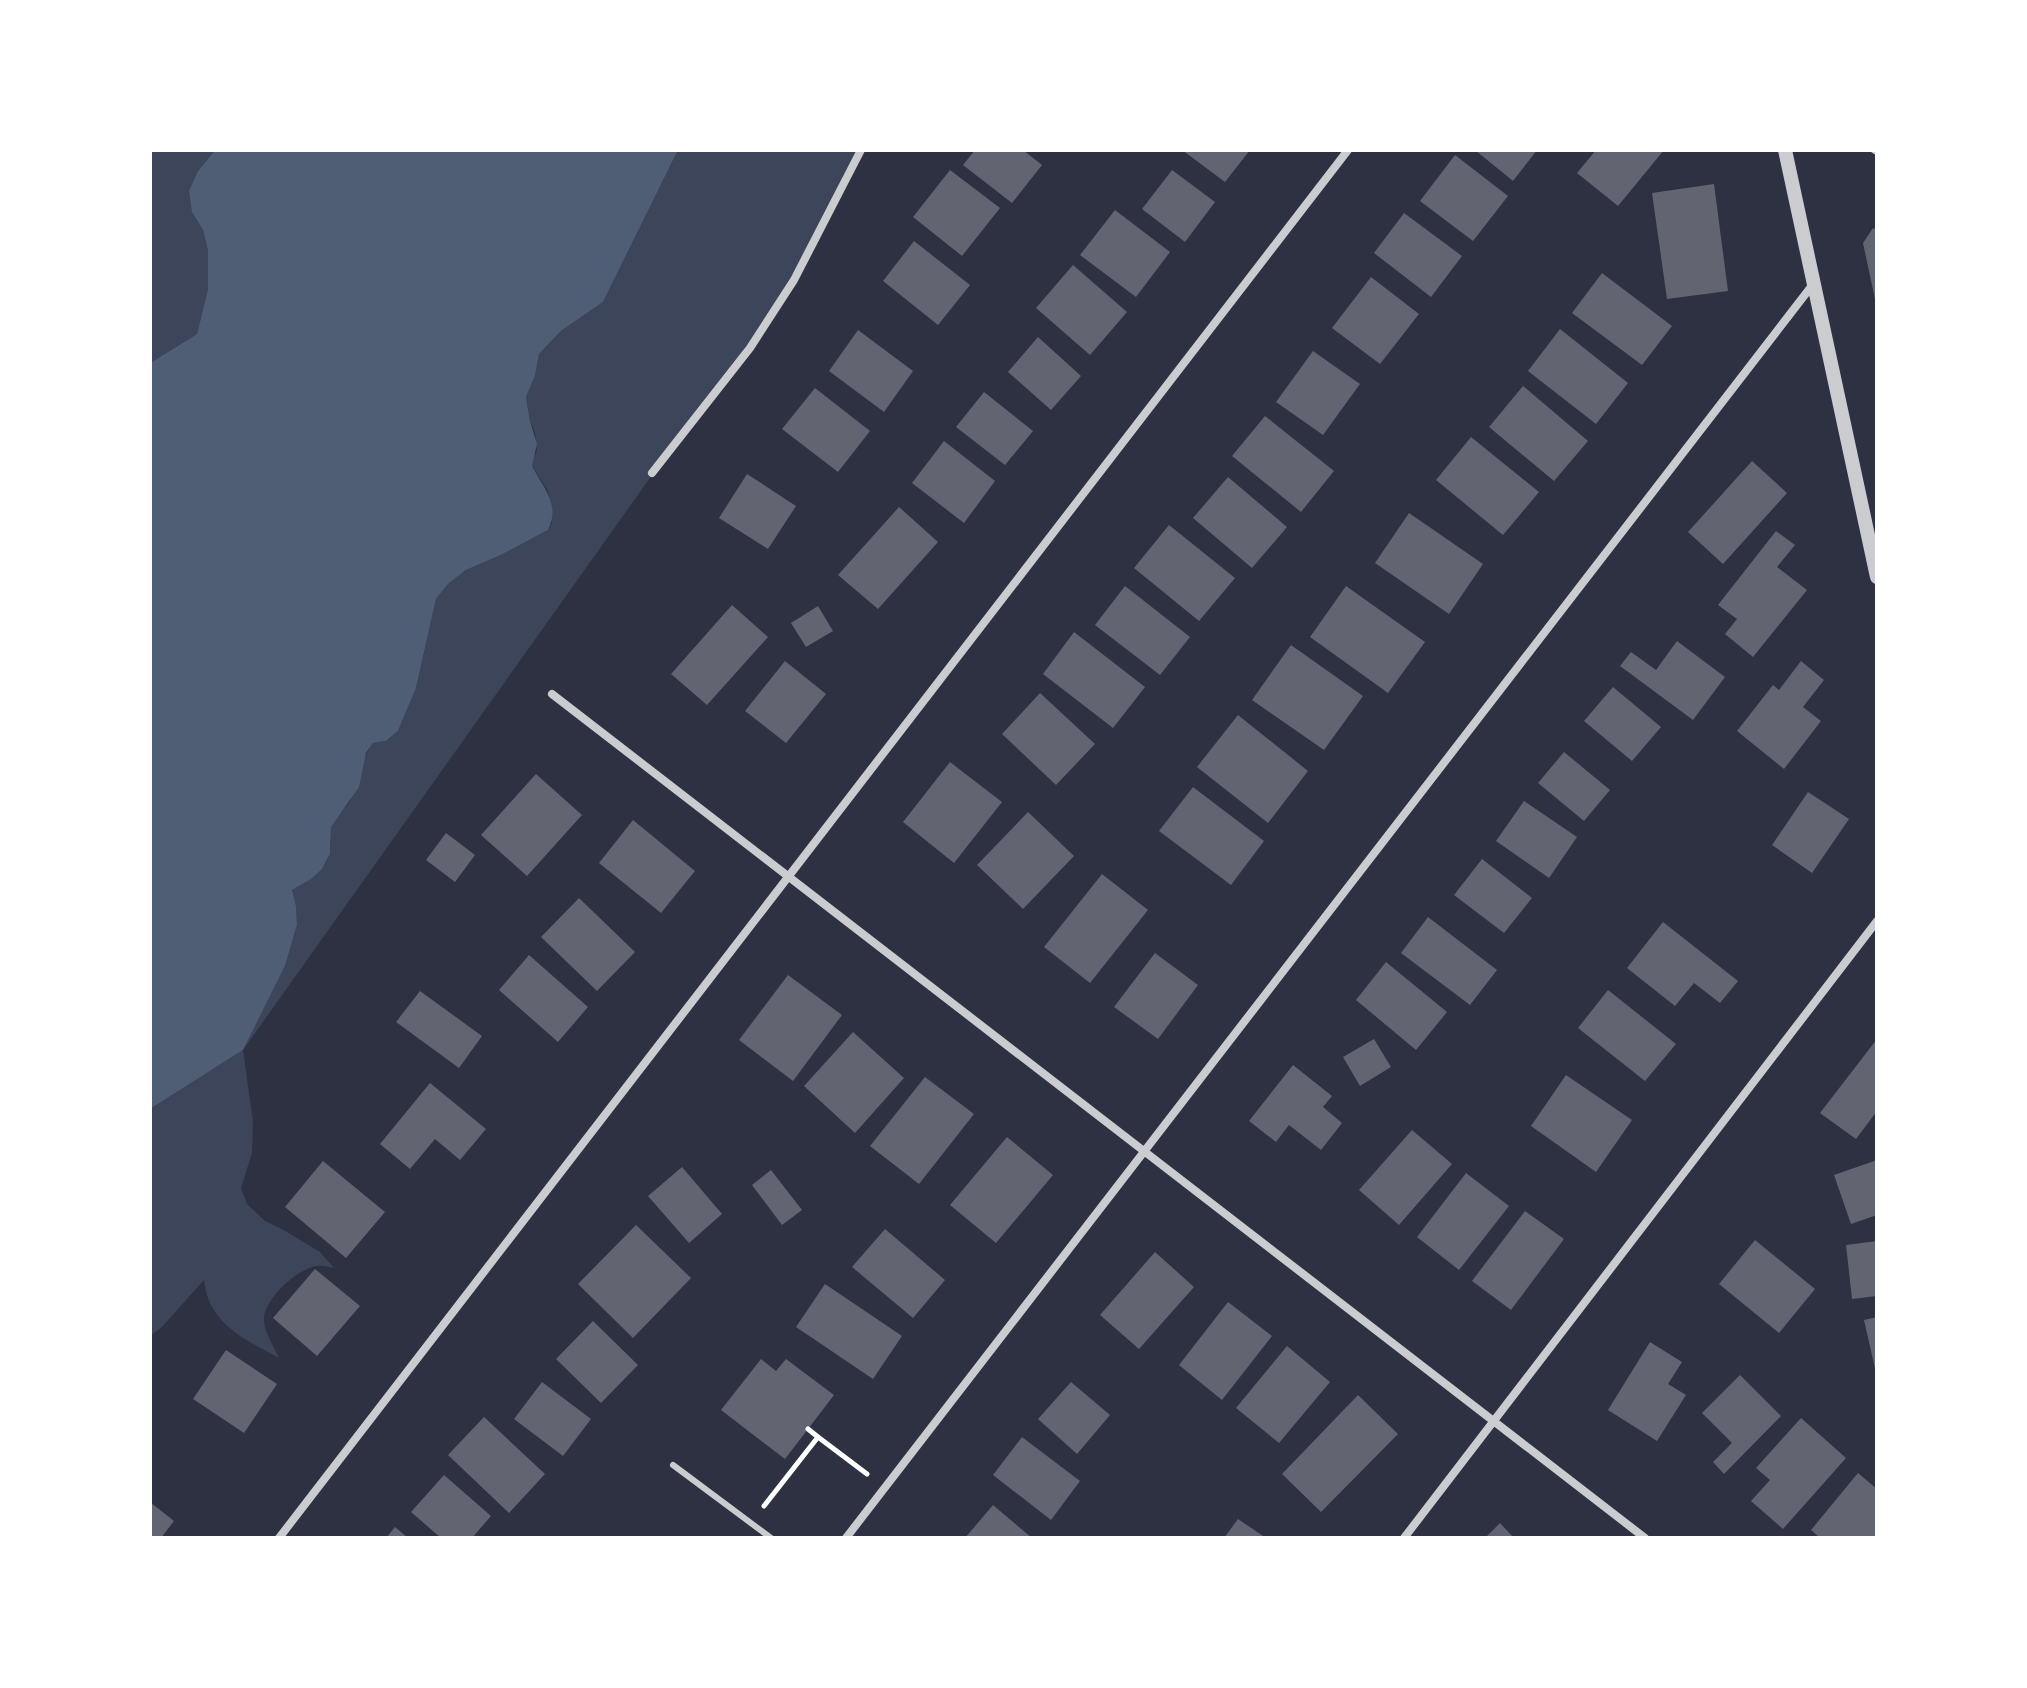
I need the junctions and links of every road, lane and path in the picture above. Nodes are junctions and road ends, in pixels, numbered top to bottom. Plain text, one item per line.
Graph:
1 (861, 150) edge
2 (1348, 150) edge
3 (1785, 150) edge
4 (1814, 282) junction
5 (652, 473) dead end
6 (1877, 577) edge
7 (552, 694) dead end
8 (789, 877) junction
9 (1877, 921) edge
10 (1143, 1151) junction
11 (1494, 1421) junction
12 (808, 1429) dead end
13 (818, 1437) junction
14 (673, 1465) dead end
15 (885, 1487) junction
16 (751, 1523) junction
17 (279, 1538) edge
18 (771, 1538) edge
19 (846, 1538) edge
20 (1404, 1538) edge
21 (1645, 1538) edge

1 - 5 street
2 - 8 street
3 - 4 street
4 - 6 street
4 - 10 street
7 - 8 street
8 - 10 street
8 - 17 street
9 - 11 street
10 - 11 street
10 - 15 street
11 - 20 street
11 - 21 street
12 - 13 path
13 - 15 path
13 - 16 path
14 - 16 lane
15 - 19 street
16 - 18 lane

